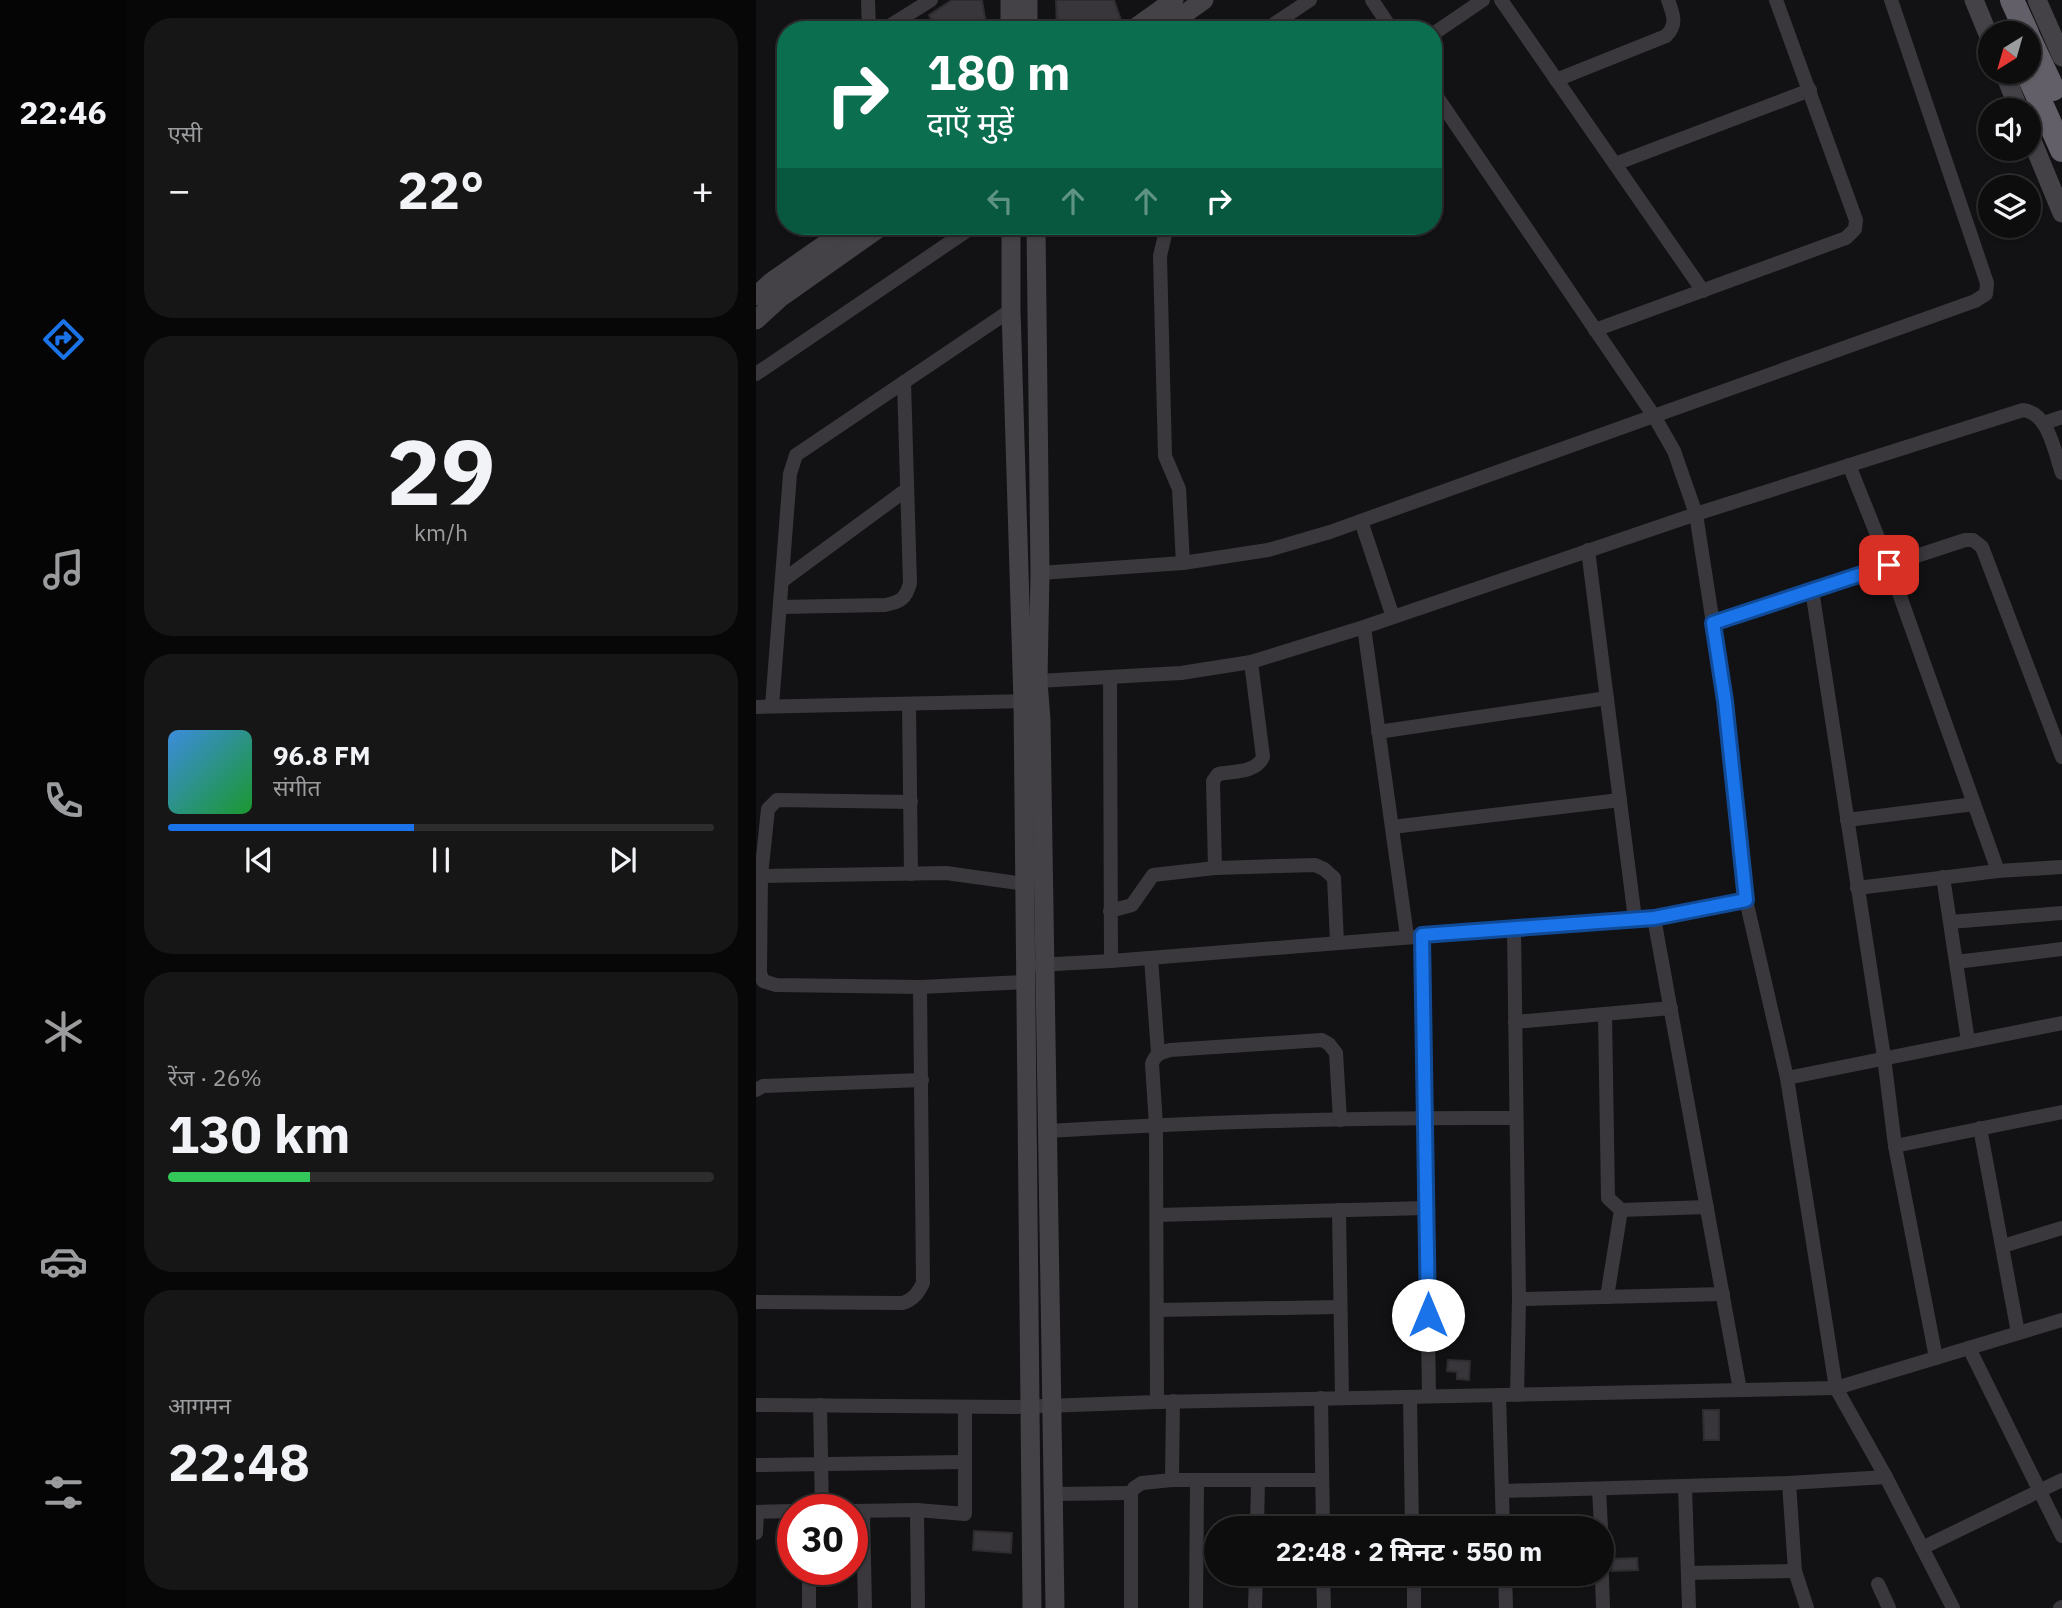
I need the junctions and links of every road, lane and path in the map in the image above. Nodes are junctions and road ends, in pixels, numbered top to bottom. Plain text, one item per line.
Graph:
1 (868, 0) edge
2 (931, 0) edge
3 (1010, 0) edge
4 (1028, 0) edge
5 (1174, 0) edge
6 (1204, 0) edge
7 (1310, 0) edge
8 (1372, 0) edge
9 (1483, 0) edge
10 (1501, 0) edge
11 (1668, 0) edge
12 (1776, 0) edge
13 (1891, 0) edge
14 (1974, 0) edge
15 (1995, 0) edge
16 (2012, 0) edge
17 (2037, 0) edge
18 (869, 21) edge
19 (897, 21) edge
20 (1010, 21) edge
21 (1028, 21) edge
22 (1145, 21) edge
23 (1175, 21) edge
24 (1278, 21) edge
25 (1386, 21) edge
26 (1983, 21) edge
27 (2005, 21) edge
28 (2022, 21) edge
29 (1442, 28) edge
30 (2062, 57) edge
31 (2041, 63) edge
32 (1556, 80) junction
33 (2032, 84) edge
34 (1810, 90) junction
35 (1442, 104) edge
36 (2062, 109) edge
37 (2062, 150) edge
38 (2040, 161) edge
39 (1615, 164) junction
40 (2062, 213) edge
41 (839, 235) edge
42 (869, 235) edge
43 (961, 235) edge
44 (1011, 235) edge
45 (1035, 235) edge
46 (1165, 235) edge
47 (1703, 290) junction
48 (756, 296) edge
49 (1011, 310) junction
50 (756, 320) edge
51 (1595, 330) junction
52 (756, 374) edge
53 (904, 382) junction
54 (1654, 416) junction
55 (2062, 416) edge
56 (2044, 423) junction
57 (1849, 465) junction
58 (2062, 473) edge
59 (906, 489) junction
60 (1696, 514) junction
61 (1361, 521) junction
62 (1588, 551) junction
63 (1183, 563) junction
64 (1889, 565) junction
65 (1040, 573) junction
66 (782, 581) junction
67 (1812, 590) junction
68 (780, 607) junction
69 (1393, 617) junction
70 (1713, 623) junction
71 (1364, 627) junction
72 (1251, 662) junction
73 (1110, 677) junction
74 (1038, 681) junction
75 (1607, 698) junction
76 (1031, 701) junction
77 (909, 704) junction
78 (772, 706) junction
79 (756, 707) edge
80 (1378, 732) junction
81 (2062, 757) edge
82 (1620, 800) junction
83 (911, 802) junction
84 (1974, 804) junction
85 (1847, 820) junction
86 (1392, 827) junction
87 (2062, 867) edge
88 (1215, 868) junction
89 (1998, 871) junction
90 (911, 874) junction
91 (761, 876) junction
92 (1942, 877) junction
93 (1025, 884) junction
94 (1857, 888) junction
95 (1746, 900) junction
96 (1110, 911) junction
97 (2062, 913) edge
98 (1654, 918) junction
99 (1635, 919) junction
100 (1950, 922) junction
101 (1514, 928) junction
102 (1415, 936) junction
103 (1337, 942) junction
104 (2062, 949) edge
105 (1151, 958) junction
106 (1111, 961) junction
107 (1956, 962) junction
108 (1032, 970) junction
109 (920, 987) junction
110 (1671, 1008) junction
111 (1605, 1014) junction
112 (1515, 1022) junction
113 (2062, 1023) edge
114 (1968, 1041) junction
115 (1158, 1054) junction
116 (1884, 1057) junction
117 (1787, 1078) junction
118 (922, 1080) junction
119 (756, 1090) edge
120 (2062, 1112) edge
121 (1426, 1118) junction
122 (1516, 1118) junction
123 (1340, 1120) junction
124 (1156, 1125) junction
125 (1980, 1128) junction
126 (1048, 1132) junction
127 (1895, 1146) junction
128 (1427, 1208) junction
129 (1707, 1208) junction
130 (1339, 1210) junction
131 (1621, 1210) junction
132 (1157, 1214) junction
133 (2062, 1228) edge
134 (2003, 1246) junction
135 (1723, 1294) junction
136 (1607, 1297) junction
137 (1519, 1299) junction
138 (756, 1302) edge
139 (1340, 1307) junction
140 (1157, 1310) junction
141 (2062, 1320) edge
142 (2018, 1333) junction
143 (1969, 1348) junction
144 (1936, 1358) junction
145 (1836, 1388) junction
146 (1740, 1390) junction
147 (1499, 1395) junction
148 (1517, 1395) junction
149 (1429, 1396) junction
150 (1409, 1397) junction
151 (1321, 1398) junction
152 (1342, 1398) junction
153 (1173, 1401) junction
154 (1157, 1402) junction
155 (756, 1405) edge
156 (820, 1405) junction
157 (1053, 1405) junction
158 (965, 1407) junction
159 (1030, 1407) junction
160 (963, 1462) junction
161 (821, 1464) junction
162 (756, 1465) edge
163 (1886, 1477) junction
164 (1172, 1480) junction
165 (1258, 1480) junction
166 (1322, 1480) junction
167 (2062, 1480) edge
168 (1197, 1481) junction
169 (1789, 1483) junction
170 (1685, 1486) junction
171 (1599, 1489) junction
172 (1502, 1491) junction
173 (2040, 1491) junction
174 (1130, 1493) junction
175 (822, 1494) edge
176 (1054, 1494) junction
177 (917, 1510) junction
178 (777, 1511) edge
179 (868, 1511) edge
180 (756, 1512) edge
181 (1257, 1516) edge
182 (1323, 1516) edge
183 (1412, 1516) edge
184 (1503, 1516) edge
185 (1600, 1516) edge
186 (756, 1533) edge
187 (2062, 1536) edge
188 (1922, 1548) junction
189 (1796, 1571) junction
190 (1688, 1573) junction
191 (1878, 1584) dead end
192 (808, 1585) edge
193 (863, 1585) edge
194 (1256, 1586) edge
195 (1323, 1586) edge
196 (1413, 1586) edge
197 (1505, 1586) edge
198 (1602, 1586) edge
199 (809, 1608) edge
200 (865, 1608) edge
201 (918, 1608) edge
202 (1032, 1608) edge
203 (1055, 1608) edge
204 (1131, 1608) edge
205 (1196, 1608) edge
206 (1255, 1608) edge
207 (1324, 1608) edge
208 (1414, 1608) edge
209 (1506, 1608) edge
210 (1603, 1608) edge
211 (1689, 1608) edge
212 (1807, 1608) edge
213 (1889, 1608) edge
214 (1953, 1608) edge

1 - 18 street
2 - 19 street
3 - 20 street
4 - 21 street
5 - 22 street
6 - 23 street
7 - 24 street
8 - 25 street
9 - 29 street
10 - 32 street
11 - 32 street
12 - 34 street
13 - 54 street
14 - 26 street
15 - 27 highway
16 - 28 highway
17 - 30 street
31 - 36 highway
32 - 39 street
33 - 37 highway
34 - 39 street
34 - 47 street
35 - 51 street
38 - 40 street
39 - 47 street
41 - 48 street
42 - 50 street
43 - 52 street
44 - 49 street
45 - 65 street
46 - 63 street
47 - 51 street
49 - 53 street
49 - 76 street
51 - 54 street
53 - 59 street
53 - 66 street
54 - 60 street
54 - 61 street
55 - 56 street
56 - 57 street
56 - 58 street
57 - 60 street
57 - 64 street
59 - 66 street
59 - 68 street
60 - 62 street
60 - 70 street
61 - 63 street
61 - 69 street
62 - 69 street
62 - 75 street
63 - 65 street
64 - 67 street
64 - 81 street
64 - 84 street
65 - 74 street
66 - 68 street
67 - 70 street
67 - 85 street
68 - 78 street
69 - 71 street
70 - 95 street
71 - 72 street
71 - 80 street
72 - 73 street
72 - 88 street
73 - 74 street
73 - 96 street
74 - 76 street
75 - 80 street
75 - 82 street
76 - 77 street
76 - 93 street
76 - 108 street
77 - 78 street
77 - 83 street
78 - 79 street
80 - 86 street
82 - 86 street
82 - 99 street
83 - 90 street
83 - 91 street
84 - 85 street
84 - 89 street
85 - 94 street
86 - 102 street
87 - 89 street
88 - 96 street
88 - 103 street
89 - 92 street
90 - 91 street
90 - 93 street
91 - 109 street
92 - 94 street
92 - 100 street
93 - 108 street
94 - 116 street
95 - 98 street
95 - 117 street
96 - 106 street
97 - 100 street
98 - 99 street
98 - 110 street
99 - 101 street
100 - 107 street
101 - 102 street
101 - 112 street
102 - 103 street
102 - 121 street
103 - 105 street
104 - 107 street
105 - 106 street
105 - 115 street
106 - 108 street
107 - 114 street
108 - 109 street
108 - 126 street
108 - 159 street
109 - 118 street
110 - 111 street
110 - 129 street
111 - 112 street
111 - 131 street
112 - 122 street
113 - 114 street
114 - 116 street
115 - 123 street
115 - 124 street
116 - 117 street
116 - 127 street
117 - 145 street
118 - 119 street
118 - 138 street
120 - 125 street
121 - 122 street
121 - 123 street
121 - 128 street
122 - 137 street
123 - 124 street
124 - 126 street
124 - 132 street
125 - 127 street
125 - 134 street
126 - 157 street
127 - 144 street
128 - 130 street
128 - 149 street
129 - 131 street
129 - 135 street
130 - 132 street
130 - 139 street
131 - 136 street
132 - 140 street
133 - 134 street
134 - 142 street
135 - 136 street
135 - 146 street
136 - 137 street
137 - 148 street
139 - 140 street
139 - 152 street
140 - 154 street
141 - 142 street
142 - 143 street
143 - 144 street
143 - 173 street
144 - 145 street
145 - 146 street
145 - 163 street
146 - 148 street
147 - 148 street
147 - 149 street
147 - 172 street
149 - 150 street
150 - 152 street
150 - 183 street
151 - 152 street
151 - 153 street
151 - 166 street
153 - 154 street
153 - 164 street
154 - 157 street
155 - 156 street
156 - 158 street
156 - 161 street
157 - 159 street
157 - 176 street
158 - 159 street
158 - 160 street
159 - 202 street
160 - 161 street
160 - 177 street
161 - 162 street
161 - 175 street
163 - 169 street
163 - 188 street
164 - 168 street
164 - 174 street
165 - 166 street
165 - 168 street
165 - 181 street
166 - 182 street
167 - 173 street
168 - 205 street
169 - 170 street
169 - 189 street
170 - 171 street
170 - 190 street
171 - 172 street
171 - 185 street
172 - 184 street
173 - 187 street
173 - 188 street
174 - 176 street
174 - 204 street
176 - 203 street
177 - 179 street
177 - 201 street
178 - 180 street
180 - 186 street
188 - 214 street
189 - 190 street
189 - 212 street
190 - 211 street
191 - 213 street
192 - 199 street
193 - 200 street
194 - 206 street
195 - 207 street
196 - 208 street
197 - 209 street
198 - 210 street

